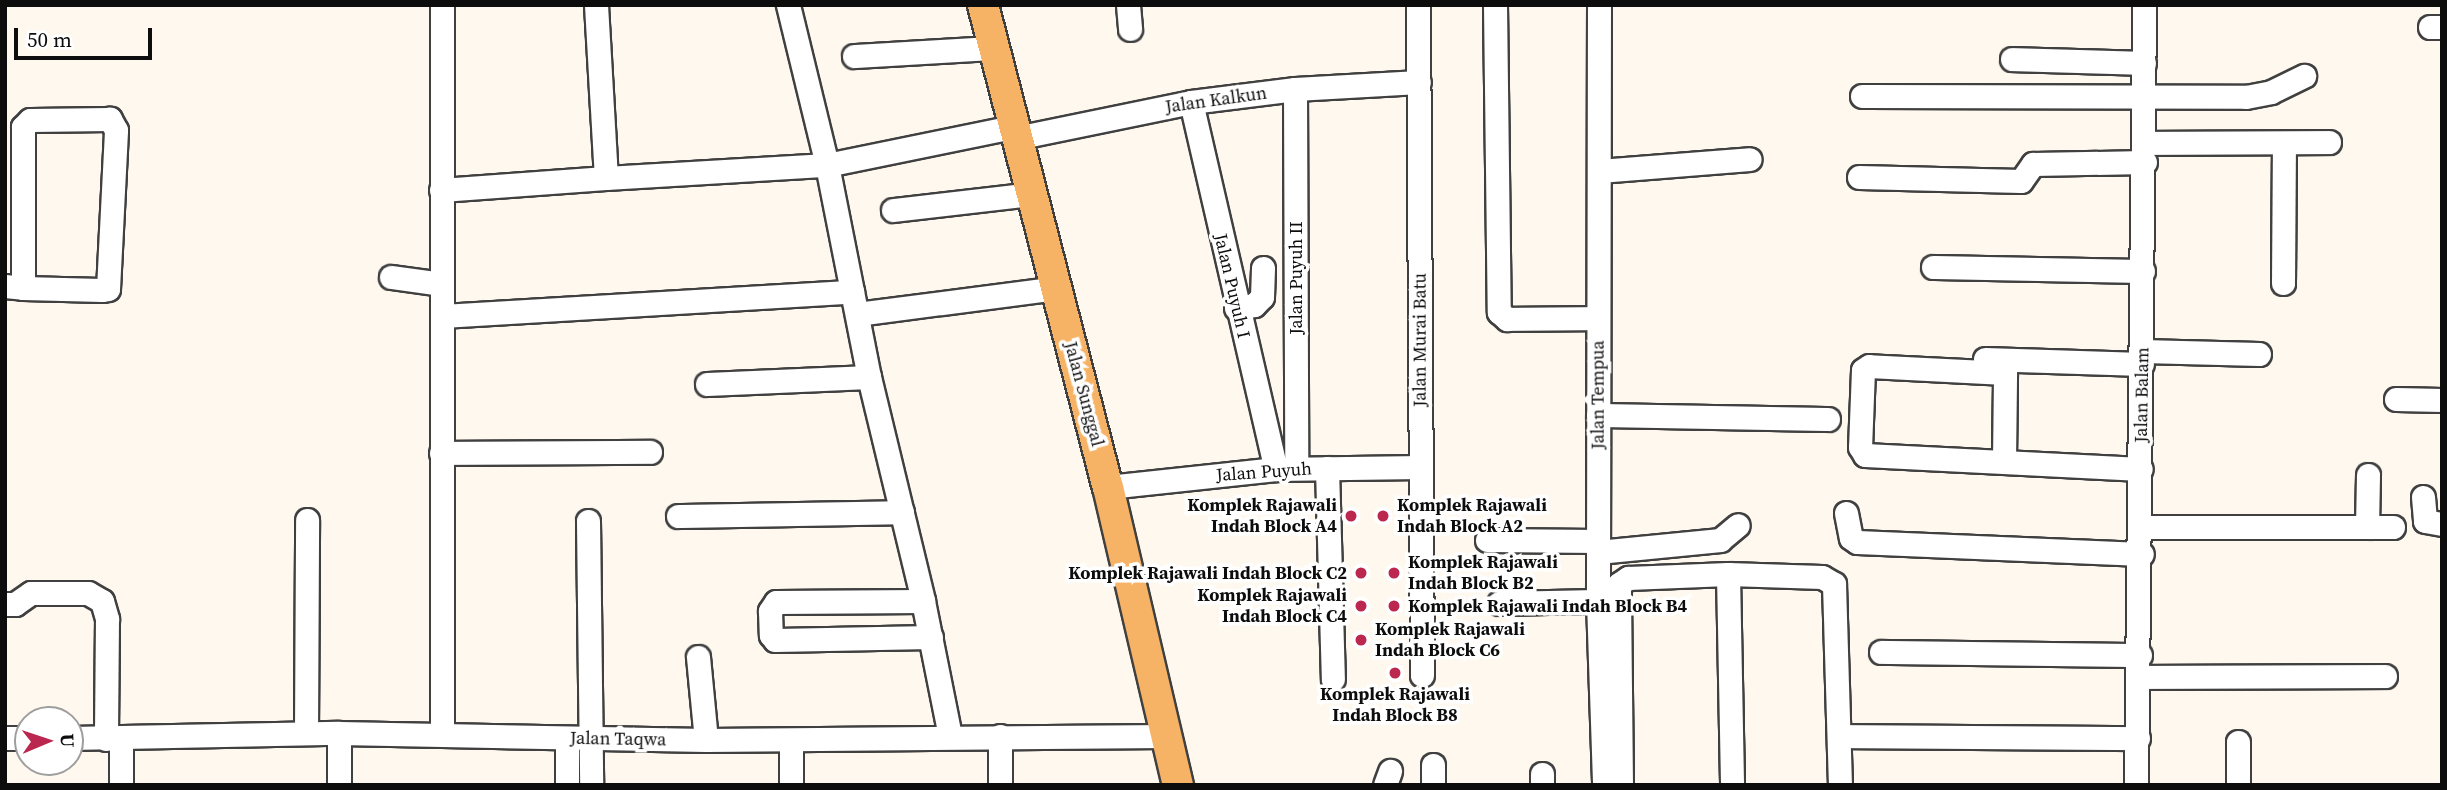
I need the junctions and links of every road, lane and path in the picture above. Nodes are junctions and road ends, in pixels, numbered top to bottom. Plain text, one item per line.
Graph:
1 (442, 5) edge
2 (596, 5) edge
3 (788, 5) edge
4 (983, 5) edge
5 (1129, 5) edge
6 (1418, 5) edge
7 (1494, 5) edge
8 (1599, 5) edge
9 (2144, 5) edge
10 (1130, 29) dead end
11 (993, 48) junction
12 (854, 57) dead end
13 (2012, 59) dead end
14 (2144, 63) junction
15 (2304, 76) dead end
16 (1419, 82) junction
17 (1295, 89) junction
18 (1862, 96) dead end
19 (2145, 96) junction
20 (1191, 102) junction
21 (1014, 133) junction
22 (2329, 142) dead end
23 (2284, 143) junction
24 (2145, 152) junction
25 (1750, 159) dead end
26 (827, 165) junction
27 (1599, 171) junction
28 (1860, 177) dead end
29 (607, 178) junction
30 (441, 190) junction
31 (1032, 194) junction
32 (893, 210) dead end
33 (1933, 267) dead end
34 (1263, 268) dead end
35 (2143, 271) junction
36 (391, 277) dead end
37 (2283, 283) dead end
38 (442, 284) junction
39 (14, 287) edge
40 (1056, 288) junction
41 (854, 303) junction
42 (1236, 309) junction
43 (442, 316) junction
44 (1598, 318) junction
45 (2259, 354) dead end
46 (1877, 355) dead end
47 (2142, 358) junction
48 (869, 377) junction
49 (707, 384) dead end
50 (2396, 399) dead end
51 (2442, 400) edge
52 (1598, 415) junction
53 (1828, 419) dead end
54 (650, 452) dead end
55 (441, 453) junction
56 (2004, 460) junction
57 (1421, 467) junction
58 (1286, 468) junction
59 (1327, 468) junction
60 (2141, 469) junction
61 (2368, 475) dead end
62 (1108, 487) junction
63 (2423, 497) dead end
64 (902, 512) junction
65 (1846, 513) dead end
66 (678, 516) dead end
67 (307, 520) dead end
68 (588, 520) dead end
69 (2442, 524) edge
70 (1738, 525) dead end
71 (2142, 527) junction
72 (2367, 527) junction
73 (2393, 527) dead end
74 (1487, 540) dead end
75 (1598, 546) junction
76 (2142, 554) junction
77 (1728, 575) junction
78 (923, 601) junction
79 (1598, 601) junction
80 (1499, 603) dead end
81 (5, 604) edge
82 (931, 637) junction
83 (1881, 652) dead end
84 (698, 657) dead end
85 (2140, 666) junction
86 (1422, 675) dead end
87 (2385, 676) dead end
88 (1333, 679) dead end
89 (306, 733) junction
90 (339, 733) junction
91 (442, 734) junction
92 (950, 736) junction
93 (1000, 736) junction
94 (1166, 736) junction
95 (1841, 736) junction
96 (84, 738) edge
97 (113, 738) junction
98 (567, 738) junction
99 (2138, 738) junction
100 (591, 739) junction
101 (706, 740) junction
102 (791, 740) junction
103 (2238, 742) dead end
104 (121, 785) edge
105 (339, 785) edge
106 (567, 785) edge
107 (590, 785) edge
108 (791, 785) edge
109 (1000, 785) edge
110 (1178, 785) edge
111 (1604, 785) edge
112 (1621, 785) edge
113 (1732, 785) edge
114 (1840, 785) edge
115 (2136, 785) edge
116 (2238, 785) edge

1 - 30 street
2 - 29 street
3 - 26 street
4 - 11 main road, Jalan Sunggal
5 - 10 street
6 - 16 street, Jalan Murai Batu
7 - 44 street
8 - 27 street, Jalan Tempua
9 - 14 street, Jalan Balam
11 - 12 street
11 - 21 main road, Jalan Sunggal
13 - 14 street
14 - 19 street, Jalan Balam
15 - 19 street
16 - 17 street, Jalan Kalkun
16 - 57 street, Jalan Murai Batu
17 - 20 street, Jalan Kalkun
17 - 58 street, Jalan Puyuh II
18 - 19 street
19 - 24 street, Jalan Balam
20 - 21 street, Jalan Kalkun
20 - 42 street, Jalan Puyuh I
21 - 26 street, Jalan Kalkun
21 - 31 main road, Jalan Sunggal
22 - 23 street
23 - 24 street
23 - 37 street
24 - 28 street
24 - 35 street, Jalan Balam
25 - 27 street
26 - 29 street, Jalan Kalkun
26 - 41 street
27 - 44 street, Jalan Tempua
29 - 30 street, Jalan Kalkun
30 - 38 street
31 - 32 street
31 - 40 main road, Jalan Sunggal
33 - 35 street
34 - 42 street
35 - 47 street, Jalan Balam
36 - 38 street
38 - 43 street
39 - 39 street
40 - 41 street
40 - 62 main road, Jalan Sunggal
41 - 43 street
41 - 48 street
42 - 58 street, Jalan Puyuh I
43 - 55 street
44 - 52 street, Jalan Tempua
45 - 47 street
46 - 47 street
47 - 60 street, Jalan Balam
48 - 49 street
48 - 64 street
50 - 51 street
52 - 53 street
52 - 75 street, Jalan Tempua
54 - 55 street
55 - 91 street
56 - 56 street
56 - 60 street
57 - 59 street, Jalan Puyuh
57 - 86 street, Jalan Murai Batu
58 - 59 street, Jalan Puyuh
58 - 62 street, Jalan Puyuh
59 - 88 street
60 - 71 street, Jalan Balam
61 - 72 street
62 - 94 main road, Jalan Sunggal
63 - 69 street
64 - 66 street
64 - 78 street
65 - 76 street
67 - 89 street
68 - 100 street
70 - 75 street
71 - 72 street
71 - 76 street, Jalan Balam
72 - 73 street
74 - 75 street
75 - 79 street, Jalan Tempua
76 - 85 street, Jalan Balam
77 - 95 street
77 - 112 street
77 - 113 street
78 - 82 street
78 - 82 street
79 - 80 street
79 - 111 street, Jalan Tempua
81 - 97 street
82 - 92 street
83 - 85 street
84 - 101 street
85 - 87 street
85 - 99 street, Jalan Balam
89 - 90 street, Jalan Taqwa
89 - 97 street, Jalan Taqwa
90 - 91 street, Jalan Taqwa
90 - 105 street
91 - 98 street, Jalan Taqwa
92 - 93 street, Jalan Taqwa
92 - 102 street, Jalan Taqwa
93 - 94 street, Jalan Taqwa
93 - 109 street
94 - 110 main road, Jalan Sunggal
95 - 99 street
95 - 114 street
96 - 97 street, Jalan Taqwa
97 - 104 street
98 - 100 street, Jalan Taqwa
98 - 106 street
99 - 115 street, Jalan Balam
100 - 101 street, Jalan Taqwa
100 - 107 street
101 - 102 street, Jalan Taqwa
102 - 108 street
103 - 116 street

